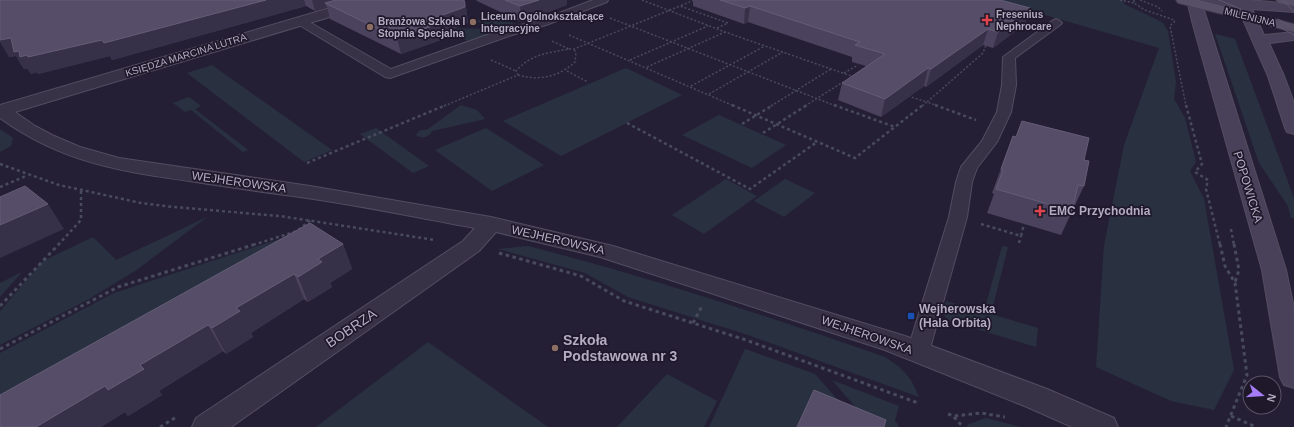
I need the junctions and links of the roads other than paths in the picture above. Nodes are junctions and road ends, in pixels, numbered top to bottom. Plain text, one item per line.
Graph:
1 (371, 0) edge
2 (603, 0) edge
3 (1283, 0) edge
4 (1191, 1) edge
5 (1294, 2) edge
6 (1245, 7) edge
7 (1294, 8) edge
8 (300, 21) junction
9 (1056, 23) dead end
10 (1294, 28) edge
11 (1294, 36) edge
12 (1260, 40) junction
13 (1, 111) edge
14 (1294, 128) edge
15 (491, 224) junction
16 (918, 352) junction
17 (1294, 377) edge
18 (206, 427) edge
19 (1103, 427) edge

1 - 8 street, KSIĘDZA MARCINA LUTRA
2 - 8 lane
3 - 5 main road
4 - 6 main road, MILENIJNA
4 - 17 street, POPOWICKA
6 - 7 street
6 - 10 main road, MILENIJNA
6 - 12 street
8 - 13 street, KSIĘDZA MARCINA LUTRA
9 - 16 lane
11 - 12 street
12 - 14 street
13 - 15 street, WEJHEROWSKA
15 - 16 street, WEJHEROWSKA
15 - 18 street, BOBRZA
16 - 19 street, WEJHEROWSKA

